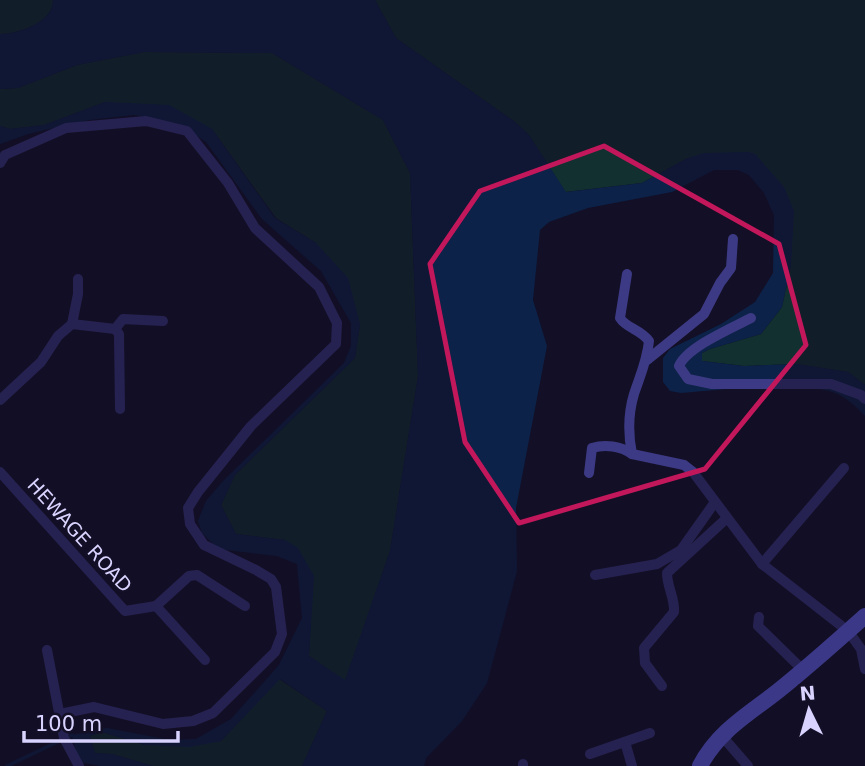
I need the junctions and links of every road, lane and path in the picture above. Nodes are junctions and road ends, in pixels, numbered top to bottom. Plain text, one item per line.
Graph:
1 (3, 159) edge
2 (733, 239) dead end
3 (628, 274) dead end
4 (78, 279) dead end
5 (751, 318) dead end
6 (163, 321) dead end
7 (72, 324) junction
8 (115, 329) junction
9 (647, 360) junction
10 (865, 399) edge
11 (0, 400) edge
12 (121, 409) dead end
13 (632, 454) junction
14 (844, 468) dead end
15 (0, 472) edge
16 (589, 473) dead end
17 (715, 502) junction
18 (727, 518) junction
19 (762, 564) junction
20 (595, 575) dead end
21 (156, 606) junction
22 (245, 606) dead end
23 (865, 616) edge
24 (759, 617) dead end
25 (848, 631) junction
26 (47, 650) dead end
27 (205, 660) dead end
28 (865, 669) edge
29 (803, 670) junction
30 (662, 686) dead end
31 (60, 714) junction
32 (650, 733) dead end
33 (722, 736) junction
34 (625, 742) junction
35 (590, 754) dead end
36 (79, 766) edge
37 (632, 766) edge
38 (700, 766) edge
39 (748, 766) edge

1 - 31 street
2 - 9 street
3 - 9 street
4 - 7 street
5 - 10 street
6 - 8 street
7 - 8 street
7 - 11 street
8 - 12 street
9 - 13 street
13 - 16 street
13 - 17 street
14 - 19 street
15 - 21 street, HEWAGE ROAD
17 - 18 street
17 - 20 street
18 - 19 street
18 - 30 street
19 - 25 street
21 - 22 street
21 - 27 street
23 - 25 street
24 - 29 street
25 - 28 street
25 - 29 street
26 - 31 street
29 - 33 street
31 - 36 street
32 - 34 street
33 - 38 street
33 - 39 street
34 - 35 street
34 - 37 street

